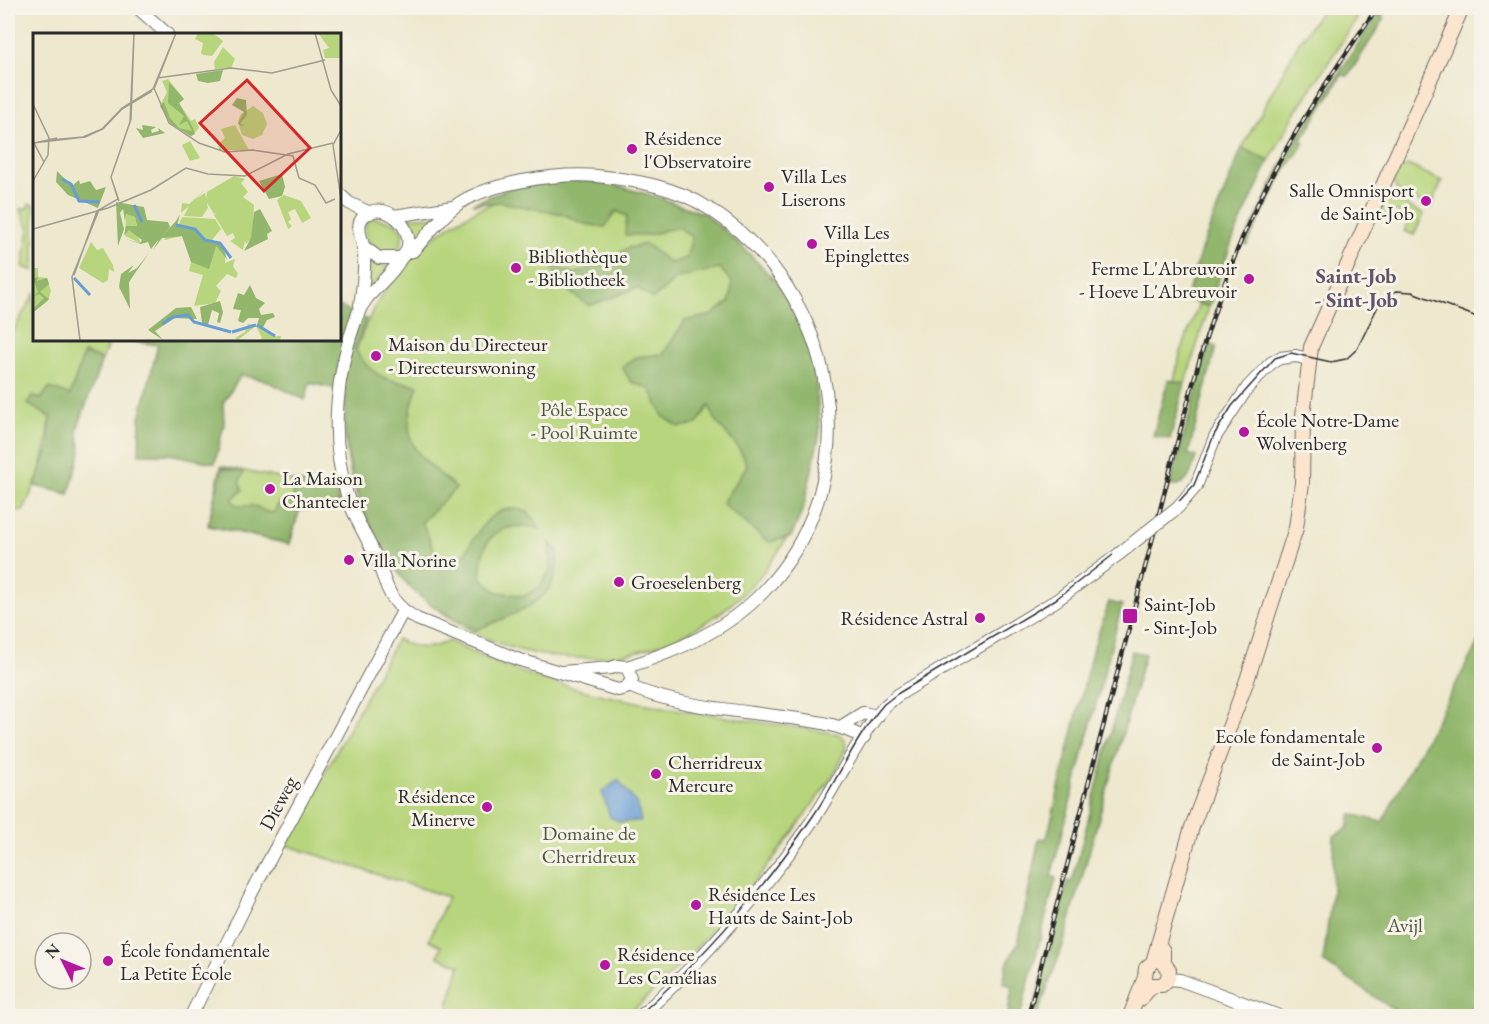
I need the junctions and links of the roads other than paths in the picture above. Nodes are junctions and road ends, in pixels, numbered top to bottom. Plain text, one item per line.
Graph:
1 (138, 8) edge
2 (1462, 8) edge
3 (166, 33) edge
4 (340, 195) edge
5 (349, 203) junction
6 (454, 207) junction
7 (370, 213) junction
8 (394, 216) junction
9 (360, 222) junction
10 (364, 247) junction
11 (403, 255) junction
12 (358, 312) junction
13 (1308, 359) junction
14 (403, 611) junction
15 (627, 667) junction
16 (611, 669) junction
17 (562, 672) junction
18 (612, 686) junction
19 (629, 686) junction
20 (878, 716) junction
21 (842, 726) junction
22 (864, 738) junction
23 (1158, 962) junction
24 (1168, 979) junction
25 (1149, 981) junction
26 (1132, 1011) edge
27 (191, 1017) edge
28 (641, 1017) edge
29 (1279, 1017) edge

1 - 3 street
2 - 13 main road
4 - 5 street
5 - 7 street
5 - 9 street
6 - 8 street
6 - 11 street
6 - 15 street
7 - 8 street
7 - 9 street
8 - 11 street
9 - 10 street
10 - 11 street
10 - 12 street
11 - 12 street
12 - 14 street
13 - 20 street, bridge
13 - 23 main road
14 - 17 street
14 - 27 street, Dieweg
15 - 16 street
15 - 19 street
16 - 17 street
16 - 18 street
17 - 18 street
18 - 19 street
19 - 21 street
20 - 21 street
20 - 22 street
21 - 22 street
22 - 28 street
23 - 24 main road
23 - 25 main road
24 - 25 main road
24 - 29 street
25 - 26 main road

